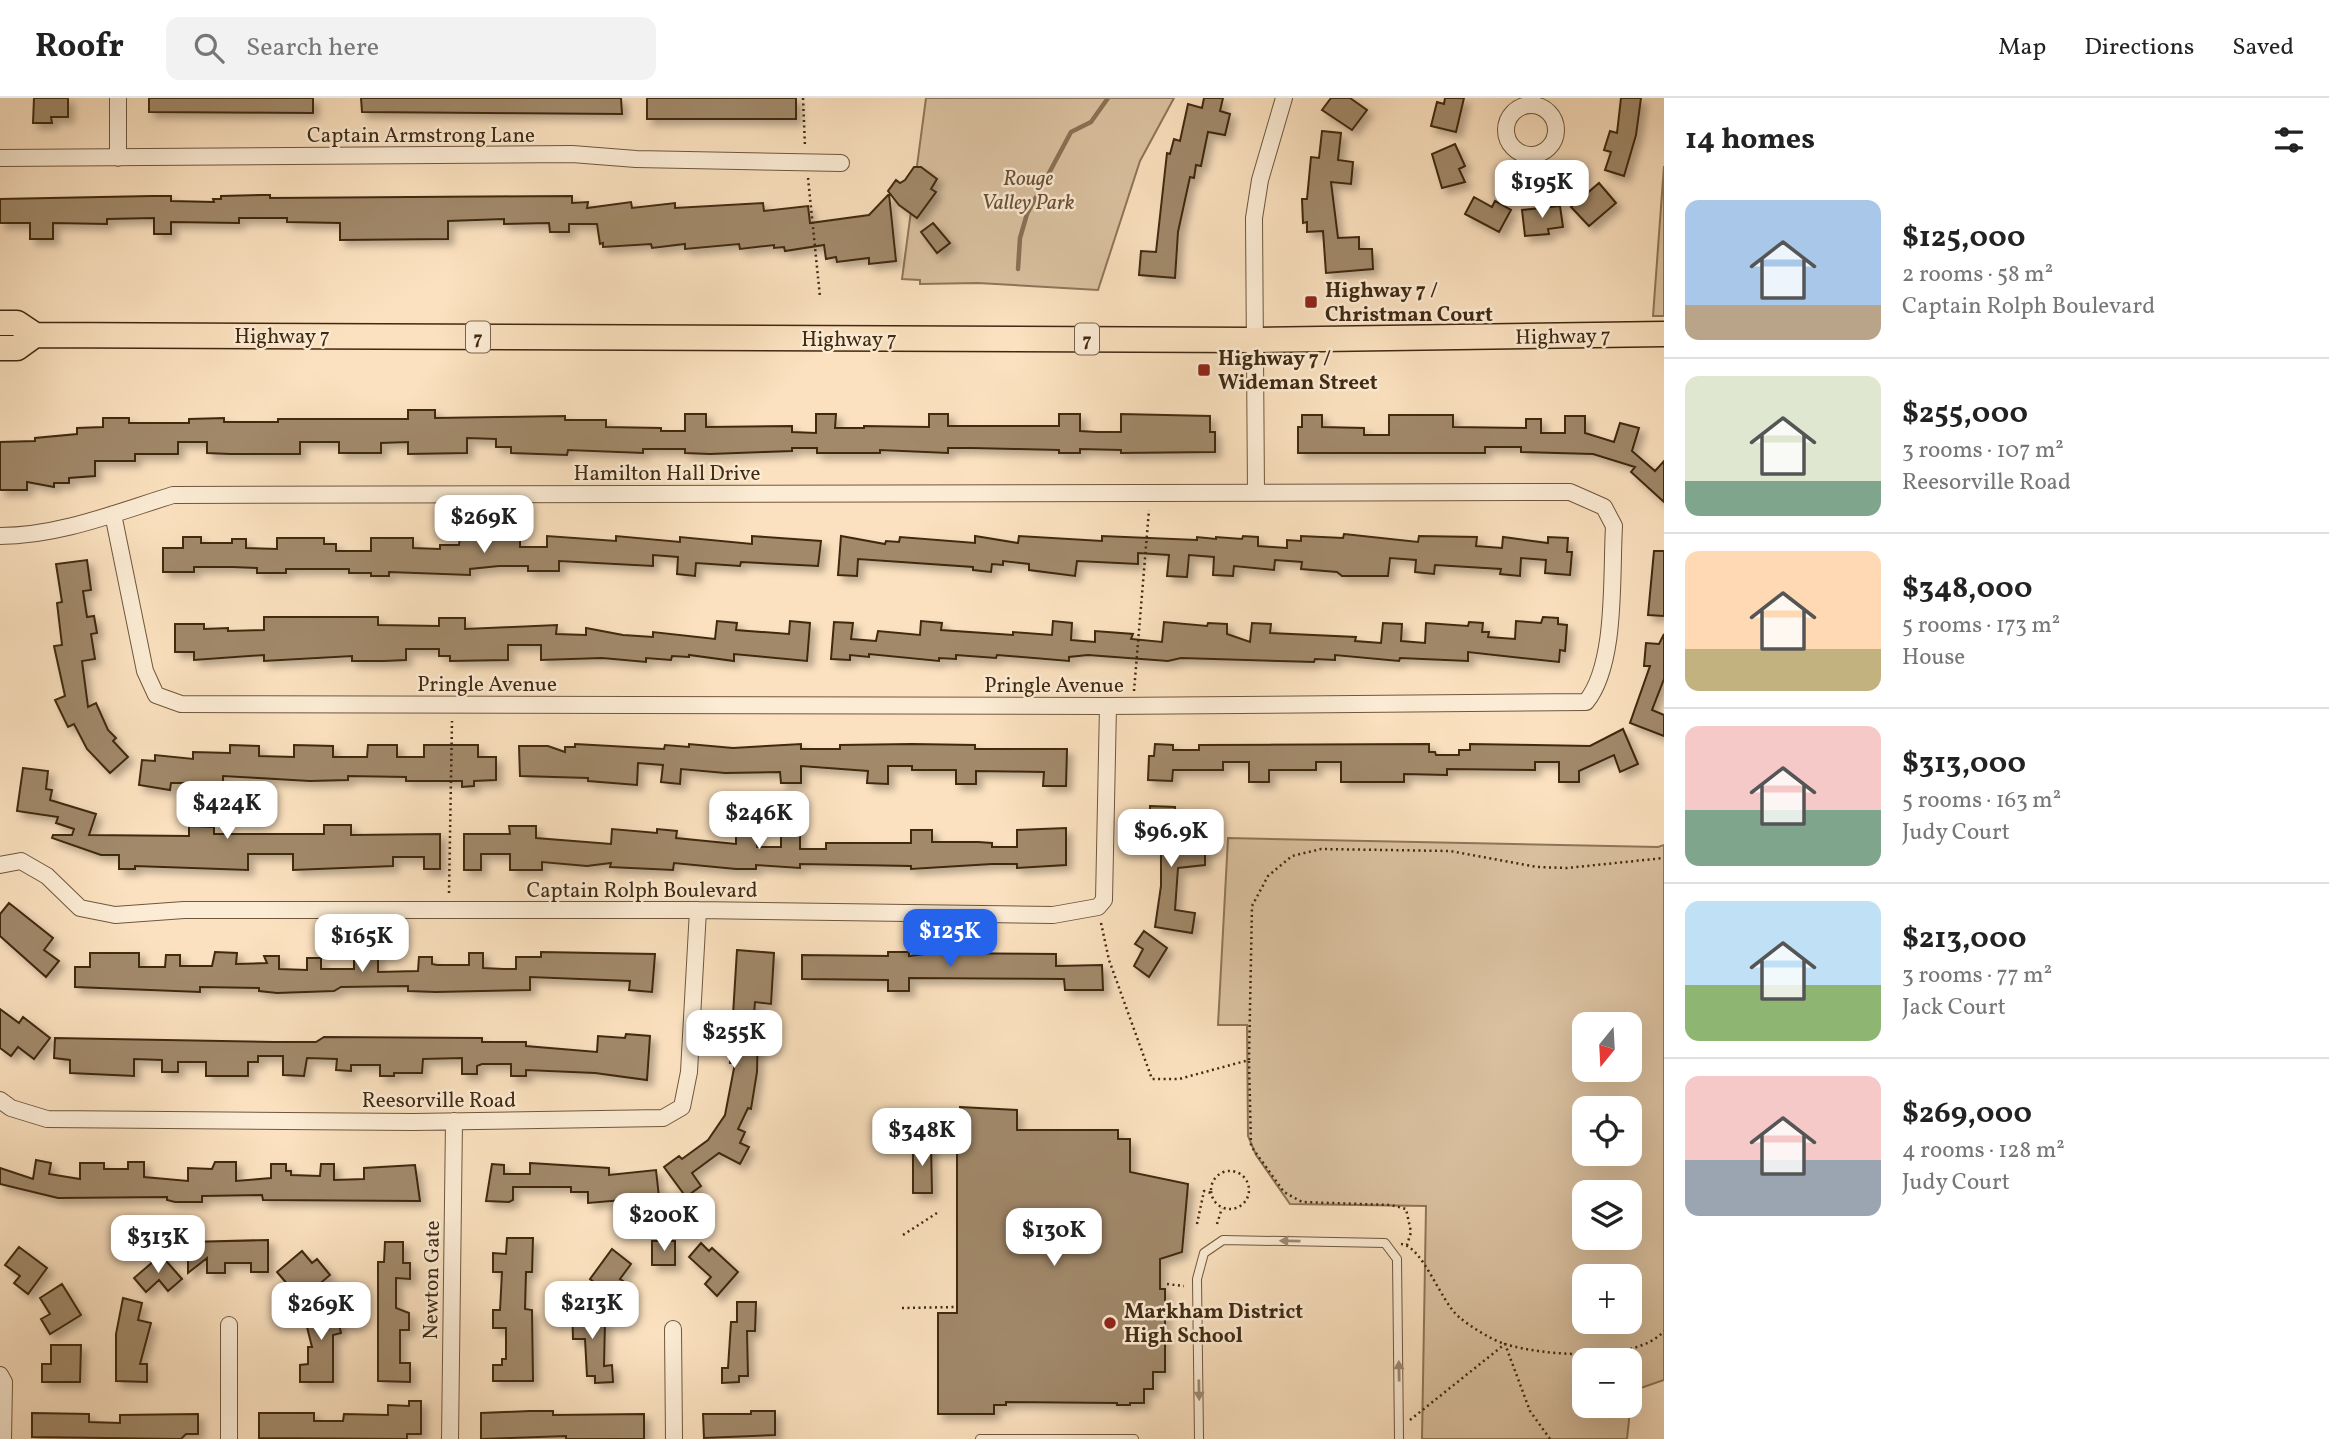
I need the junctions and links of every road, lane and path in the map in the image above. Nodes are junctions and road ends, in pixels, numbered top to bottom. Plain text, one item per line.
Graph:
1 (118, 98) edge
2 (803, 98) edge
3 (1284, 98) edge
4 (0, 158) edge
5 (118, 158) junction
6 (806, 162) junction
7 (841, 163) dead end
8 (820, 297) dead end
9 (0, 323) edge
10 (1664, 334) edge
11 (35, 335) junction
12 (1255, 340) junction
13 (0, 348) edge
14 (1150, 492) junction
15 (1256, 493) junction
16 (113, 514) junction
17 (0, 536) edge
18 (452, 705) junction
19 (1133, 705) junction
20 (1108, 706) junction
21 (1664, 858) edge
22 (0, 865) edge
23 (1098, 906) junction
24 (698, 910) junction
25 (449, 911) junction
26 (1249, 1060) junction
27 (0, 1100) edge
28 (454, 1121) junction
29 (1211, 1193) junction
30 (1222, 1208) junction
31 (940, 1211) dead end
32 (1197, 1224) dead end
33 (1217, 1224) dead end
34 (903, 1235) dead end
35 (1385, 1243) junction
36 (1407, 1245) junction
37 (1167, 1284) dead end
38 (1184, 1286) dead end
39 (955, 1307) dead end
40 (902, 1308) dead end
41 (229, 1325) dead end
42 (673, 1329) dead end
43 (1664, 1331) edge
44 (1505, 1344) junction
45 (0, 1375) edge
46 (1400, 1420) junction
47 (3, 1439) edge
48 (229, 1439) edge
49 (450, 1439) edge
50 (674, 1439) edge
51 (980, 1439) edge
52 (1135, 1439) edge
53 (1199, 1439) edge
54 (1399, 1439) edge
55 (1550, 1439) edge

1 - 5 street
2 - 6 path
3 - 12 street
4 - 5 street, Captain Armstrong Lane
5 - 6 street, Captain Armstrong Lane
6 - 7 street, Captain Armstrong Lane
6 - 8 path
9 - 11 main road, Highway 7 / 7
10 - 12 main road, Highway 7 / 7
11 - 12 main road, Highway 7 / 7
11 - 13 main road, Highway 7 / 7
12 - 15 street
14 - 15 street, Hamilton Hall Drive
14 - 16 street, Hamilton Hall Drive
14 - 19 path
15 - 19 street, Pringle Avenue
16 - 17 street, Hamilton Hall Drive
16 - 18 street, Pringle Avenue
18 - 20 street, Pringle Avenue
18 - 25 path
19 - 20 street, Pringle Avenue
20 - 23 street
21 - 26 path
22 - 25 street, Captain Rolph Boulevard
23 - 24 street, Captain Rolph Boulevard
23 - 26 path
24 - 25 street, Captain Rolph Boulevard
24 - 28 street, Reesorville Road
26 - 36 path
27 - 28 street, Reesorville Road
28 - 49 street, Newton Gate
29 - 30 path
29 - 30 path
29 - 32 path
30 - 33 path
31 - 34 path
35 - 36 path
46 -> 35 lane
35 -> 53 lane
36 - 44 path
37 - 38 path
39 - 40 path
41 - 48 street
42 - 50 street
43 - 44 path
44 - 46 path
44 - 55 path
45 - 47 street
46 - 54 lane
51 - 52 lane

